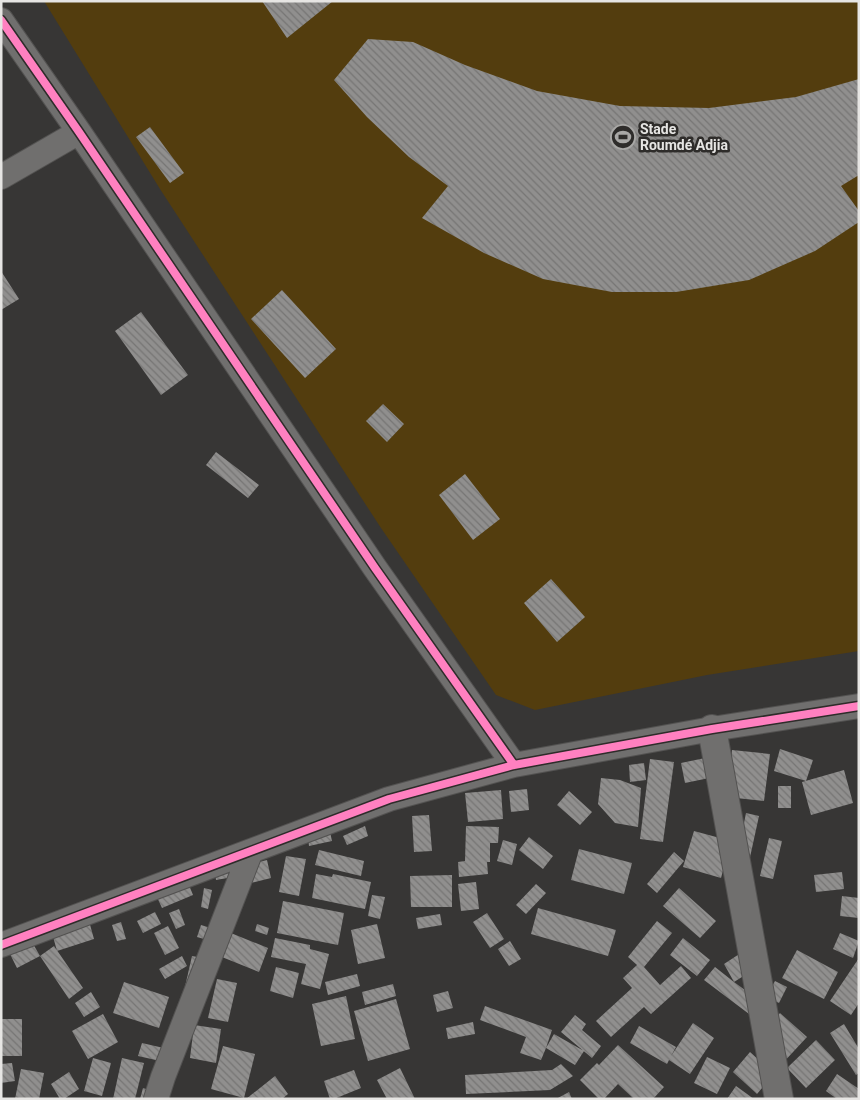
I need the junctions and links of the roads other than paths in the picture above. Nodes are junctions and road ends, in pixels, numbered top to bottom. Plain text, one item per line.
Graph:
1 (1, 20) edge
2 (78, 132) junction
3 (1, 177) edge
4 (859, 706) edge
5 (712, 730) junction
6 (514, 765) junction
7 (251, 851) junction
8 (1, 945) edge
9 (156, 1099) edge
10 (779, 1099) edge

1 - 2 street
2 - 3 street
2 - 6 street
4 - 5 street
5 - 6 street
5 - 10 street
6 - 7 street
7 - 8 street
7 - 9 street

